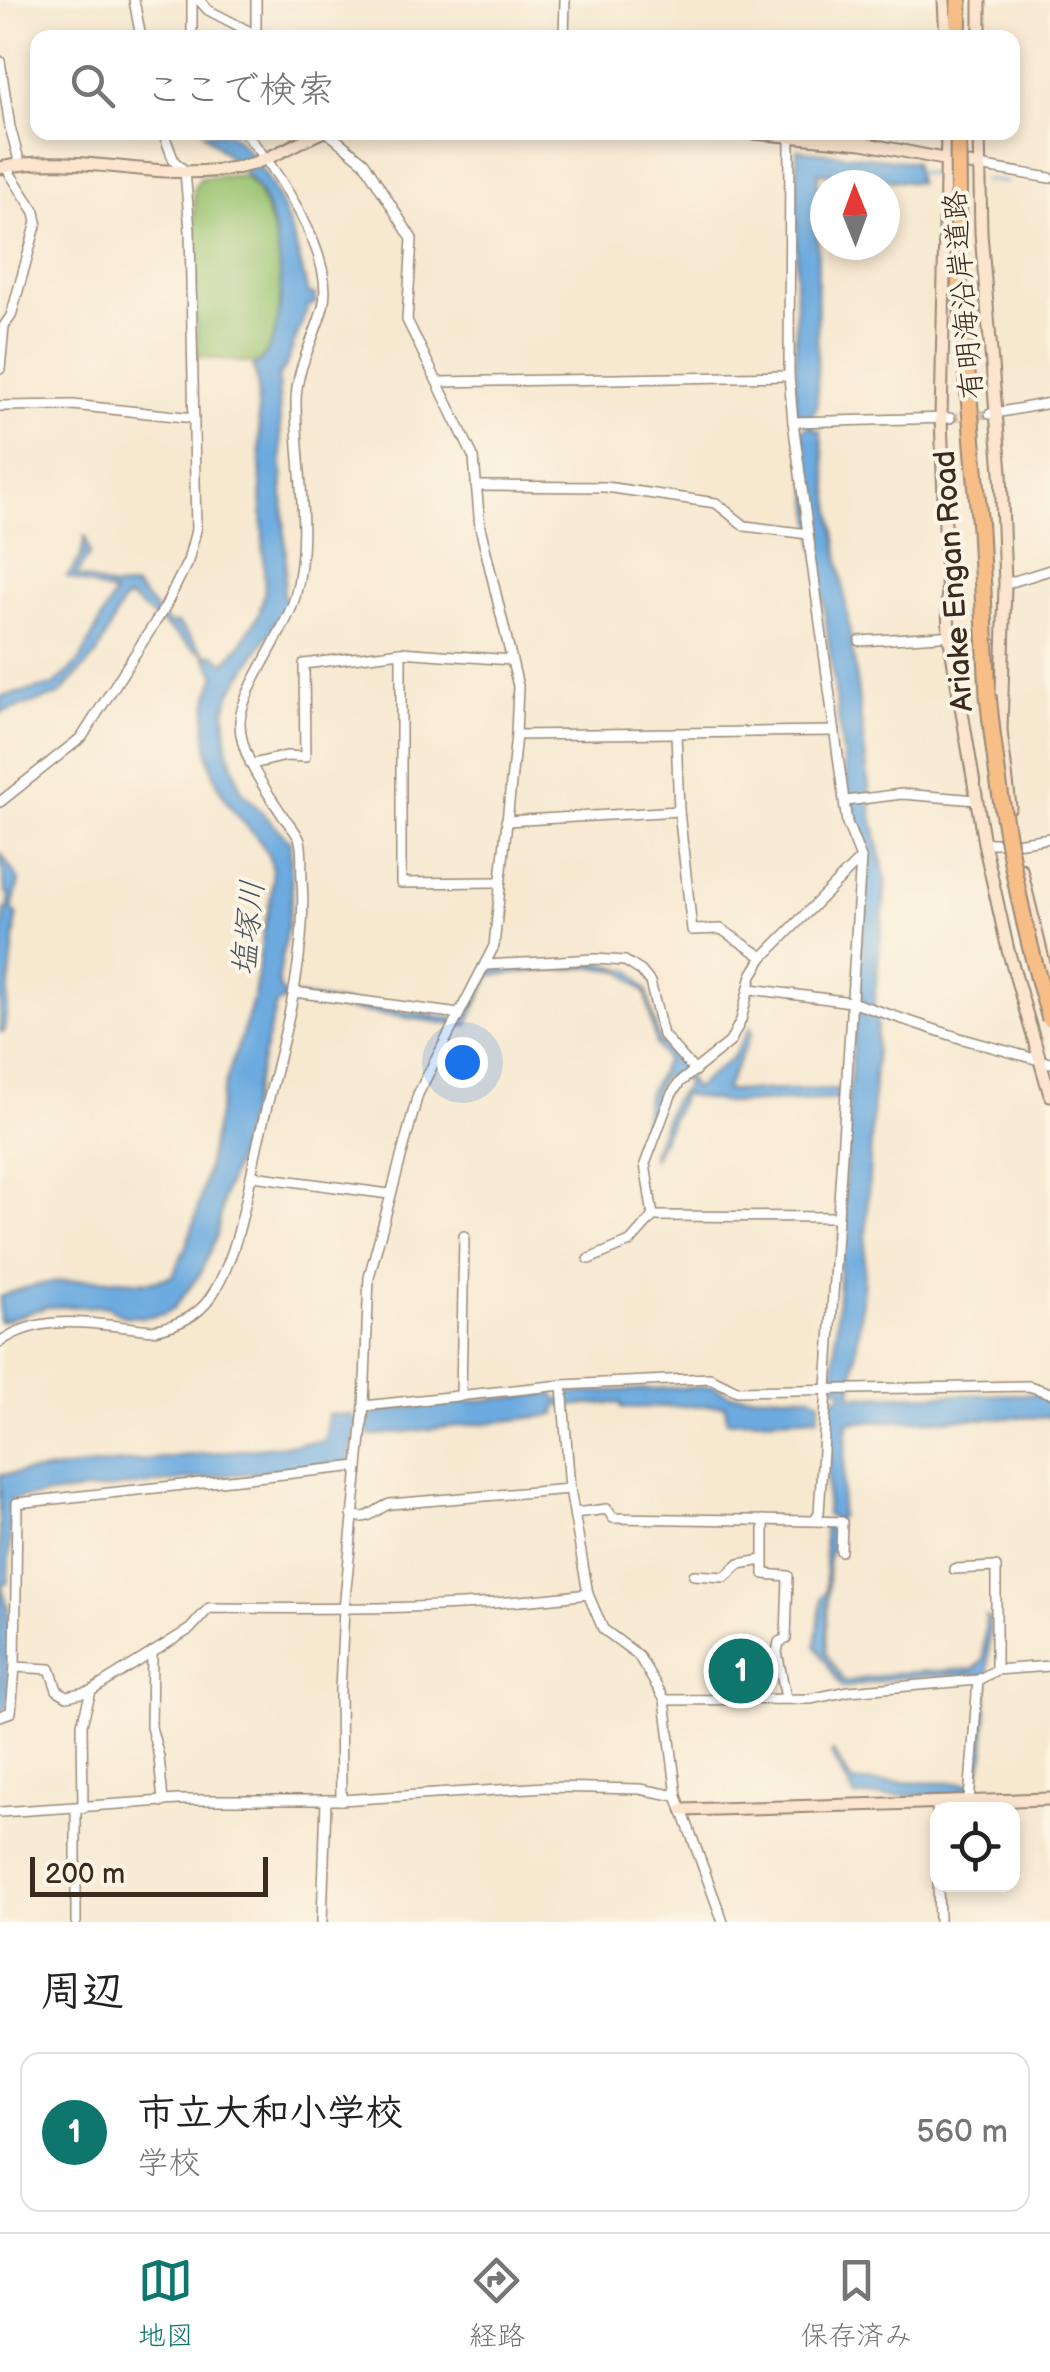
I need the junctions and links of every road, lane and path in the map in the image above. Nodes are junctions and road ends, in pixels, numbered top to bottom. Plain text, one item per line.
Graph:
1 (134, 0) edge
2 (195, 0) edge
3 (256, 0) edge
4 (566, 0) edge
5 (944, 0) edge
6 (958, 0) edge
7 (980, 0) edge
8 (140, 30) edge
9 (193, 30) edge
10 (249, 30) edge
11 (259, 30) edge
12 (564, 30) edge
13 (946, 30) edge
14 (958, 30) edge
15 (980, 30) edge
16 (0, 61) edge
17 (166, 140) edge
18 (250, 140) edge
19 (306, 140) edge
20 (334, 140) edge
21 (790, 140) edge
22 (826, 140) edge
23 (947, 140) edge
24 (958, 140) edge
25 (979, 140) edge
26 (947, 158) junction
27 (264, 159) junction
28 (20, 164) junction
29 (979, 166) junction
30 (2, 167) edge
31 (191, 171) junction
32 (1050, 178) edge
33 (950, 284) junction
34 (0, 368) edge
35 (789, 376) junction
36 (438, 382) junction
37 (1050, 402) edge
38 (0, 406) edge
39 (994, 413) junction
40 (194, 418) junction
41 (945, 418) junction
42 (793, 422) junction
43 (476, 486) junction
44 (808, 534) junction
45 (1050, 570) edge
46 (1005, 584) junction
47 (952, 635) junction
48 (860, 641) dead end
49 (401, 652) junction
50 (510, 660) junction
51 (835, 730) junction
52 (676, 733) junction
53 (516, 735) junction
54 (253, 764) junction
55 (977, 800) junction
56 (846, 801) junction
57 (0, 802) edge
58 (678, 811) junction
59 (506, 820) junction
60 (1050, 838) edge
61 (984, 843) junction
62 (1015, 844) junction
63 (861, 858) junction
64 (498, 882) junction
65 (762, 957) junction
66 (486, 965) junction
67 (1050, 988) edge
68 (750, 989) junction
69 (294, 992) junction
70 (851, 1002) junction
71 (459, 1014) junction
72 (1050, 1019) edge
73 (1045, 1063) edge
74 (695, 1071) junction
75 (1050, 1095) edge
76 (253, 1176) junction
77 (389, 1194) junction
78 (653, 1216) junction
79 (836, 1216) junction
80 (464, 1236) dead end
81 (589, 1259) dead end
82 (0, 1342) edge
83 (562, 1389) junction
84 (826, 1391) junction
85 (1050, 1393) edge
86 (460, 1396) junction
87 (364, 1410) junction
88 (358, 1466) junction
89 (570, 1489) junction
90 (575, 1513) junction
91 (352, 1515) junction
92 (764, 1520) junction
93 (815, 1521) junction
94 (842, 1551) dead end
95 (763, 1560) junction
96 (954, 1568) dead end
97 (694, 1575) dead end
98 (588, 1594) junction
99 (344, 1609) junction
100 (152, 1653) junction
101 (1050, 1666) edge
102 (14, 1667) junction
103 (996, 1670) junction
104 (978, 1680) junction
105 (91, 1691) junction
106 (786, 1698) junction
107 (669, 1699) junction
108 (0, 1716) edge
109 (677, 1796) junction
110 (1050, 1799) edge
111 (326, 1800) junction
112 (341, 1800) junction
113 (969, 1801) junction
114 (163, 1802) junction
115 (953, 1802) edge
116 (930, 1803) edge
117 (79, 1809) junction
118 (690, 1810) junction
119 (0, 1812) edge
120 (938, 1892) edge
121 (76, 1922) edge
122 (322, 1922) edge
123 (723, 1922) edge
124 (938, 1922) edge

1 - 8 street
2 - 9 street
2 - 10 street
3 - 11 street
4 - 12 street
5 - 13 main road
6 - 14 highway
7 - 15 main road
16 - 28 street
17 - 31 street
18 - 27 street
19 - 27 main road
20 - 36 street
21 - 35 street
22 - 26 main road
23 - 26 main road, 有明海沿岸道路
24 - 33 highway, Ariake Engan Road, bridge
25 - 29 main road, 有明海沿岸道路
26 - 29 main road
26 - 33 main road, 有明海沿岸道路
27 - 31 main road
27 - 54 street
28 - 30 main road
28 - 31 main road
29 - 32 street
29 - 39 main road, 有明海沿岸道路
30 - 34 street
31 - 40 street
33 - 41 main road, 有明海沿岸道路
33 - 72 highway, Ariake Engan Road, bridge
35 - 36 street
35 - 42 street
36 - 43 street
37 - 39 street
38 - 40 street
39 - 46 main road, 有明海沿岸道路
40 - 57 street
41 - 42 street
41 - 47 main road, 有明海沿岸道路
42 - 44 street
43 - 44 street
43 - 50 street
44 - 51 street
45 - 46 street
46 - 62 main road, 有明海沿岸道路
47 - 48 street
47 - 55 main road, 有明海沿岸道路
49 - 50 street
49 - 54 street
49 - 64 street
50 - 53 street
51 - 52 street
51 - 56 street
52 - 53 street
52 - 58 street
53 - 59 street
54 - 69 street
55 - 56 street
55 - 61 main road, 有明海沿岸道路
56 - 63 street
58 - 59 street
58 - 65 street
59 - 64 street
60 - 62 street
61 - 62 street
61 - 73 main road, 有明海沿岸道路
62 - 67 main road, 有明海沿岸道路
63 - 65 street
63 - 70 street
64 - 66 street
65 - 68 street
66 - 71 street
66 - 74 street
68 - 70 street
68 - 74 street
69 - 71 street
69 - 76 street
70 - 73 street
70 - 79 street
71 - 77 street
73 - 75 main road, 有明海沿岸道路
74 - 78 street
76 - 77 street
76 - 82 street
77 - 87 street
78 - 79 street
78 - 81 street
79 - 84 street
80 - 86 street
83 - 84 street
83 - 86 street
83 - 89 street
84 - 85 street
84 - 93 street
86 - 87 street
87 - 88 street
88 - 91 street
88 - 102 street
89 - 90 street
89 - 91 street
90 - 92 street
90 - 98 street
91 - 99 street
92 - 93 street
92 - 95 street
93 - 94 street
95 - 97 street
95 - 106 street
96 - 103 street
98 - 99 street
98 - 107 street
99 - 100 street
99 - 112 street
100 - 105 street
100 - 114 street
101 - 103 street
102 - 105 street
102 - 108 street
103 - 104 street
104 - 106 street
104 - 113 street
105 - 117 street
106 - 107 street
107 - 109 street
109 - 112 street
109 - 118 street
110 - 113 main road
111 - 112 street
111 - 114 street
111 - 122 street
113 - 115 main road
114 - 117 street
116 - 118 main road
117 - 119 street
117 - 121 street
118 - 123 street
120 - 124 street

